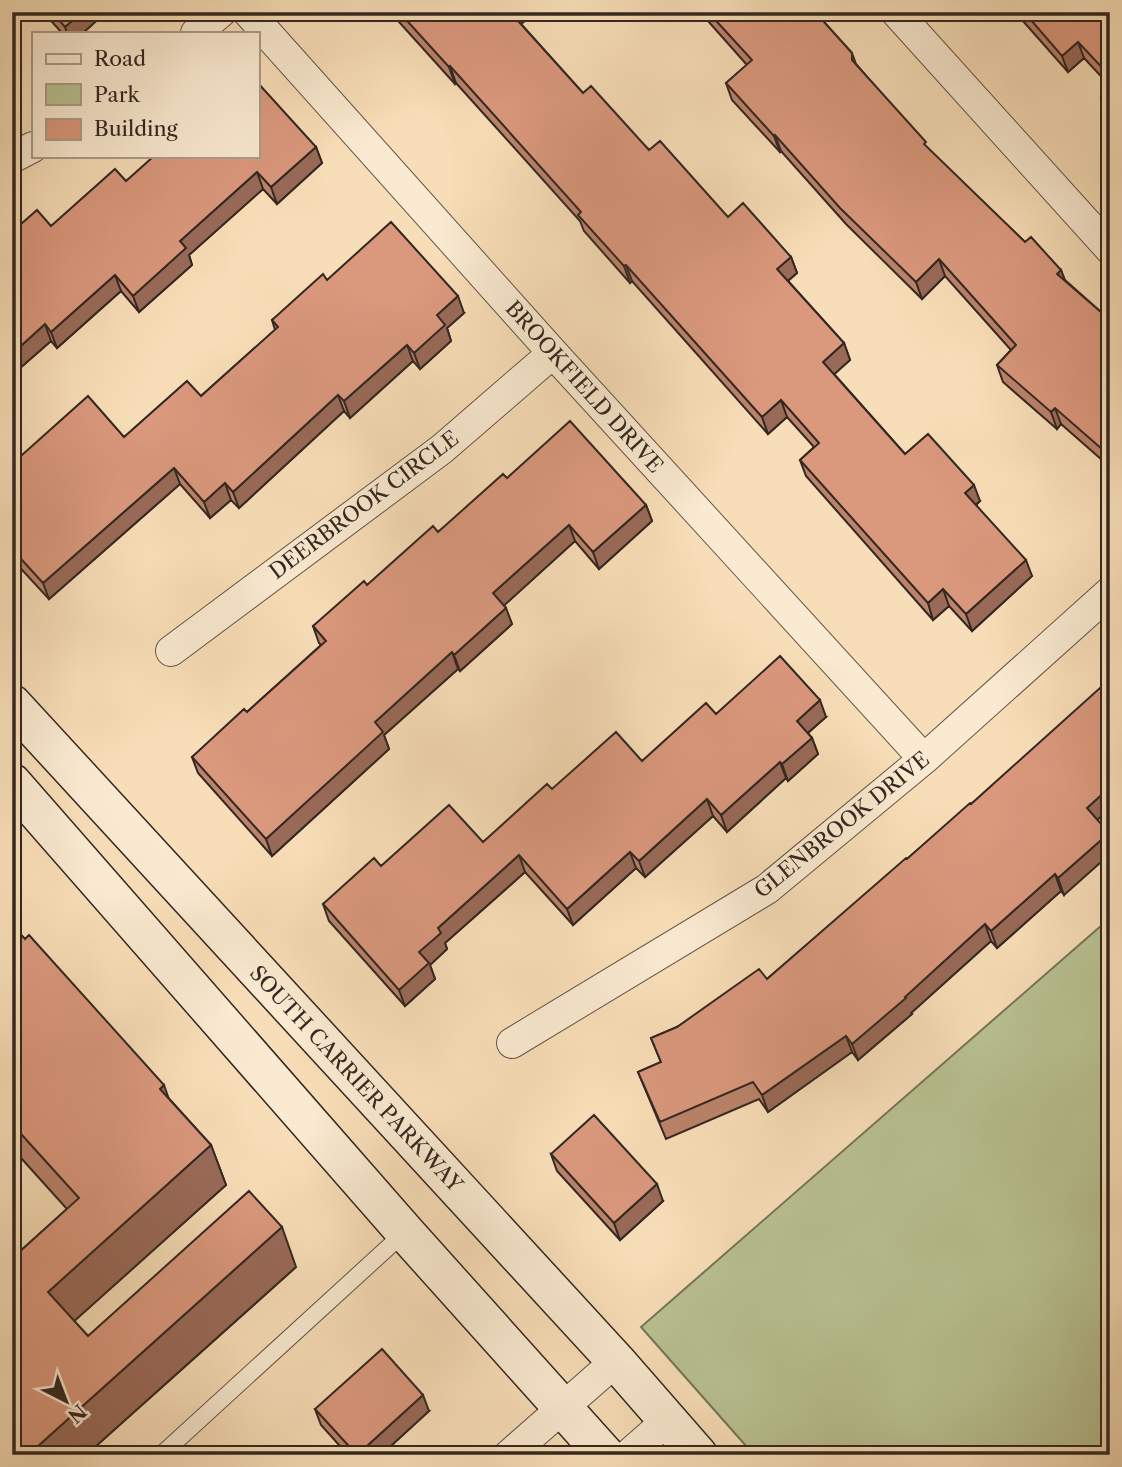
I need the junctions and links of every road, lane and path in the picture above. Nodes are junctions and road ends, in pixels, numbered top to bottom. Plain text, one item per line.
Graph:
1 (221, 12) edge
2 (248, 12) edge
3 (895, 12) edge
4 (197, 32) edge
5 (32, 148) edge
6 (12, 158) edge
7 (1110, 249) edge
8 (553, 353) junction
9 (1110, 592) edge
10 (171, 651) dead end
11 (12, 704) edge
12 (924, 759) junction
13 (12, 783) edge
14 (512, 1043) dead end
15 (405, 1232) junction
16 (616, 1361) junction
17 (563, 1407) junction
18 (668, 1420) junction
19 (161, 1455) edge
20 (509, 1455) edge
21 (605, 1455) edge
22 (628, 1455) edge
23 (698, 1455) edge

1 - 4 street
2 - 8 street, BROOKFIELD DRIVE
3 - 7 street
5 - 6 street
8 - 10 street, DEERBROOK CIRCLE
8 - 12 street, BROOKFIELD DRIVE
9 - 12 street, GLENBROOK DRIVE
11 - 16 main road, SOUTH CARRIER PARKWAY
12 - 14 street, GLENBROOK DRIVE
13 - 15 main road
15 - 17 main road
15 - 19 lane
16 - 17 street
16 - 18 main road, SOUTH CARRIER PARKWAY
17 - 20 street
17 - 21 main road
18 - 22 street
18 - 23 main road, SOUTH CARRIER PARKWAY

